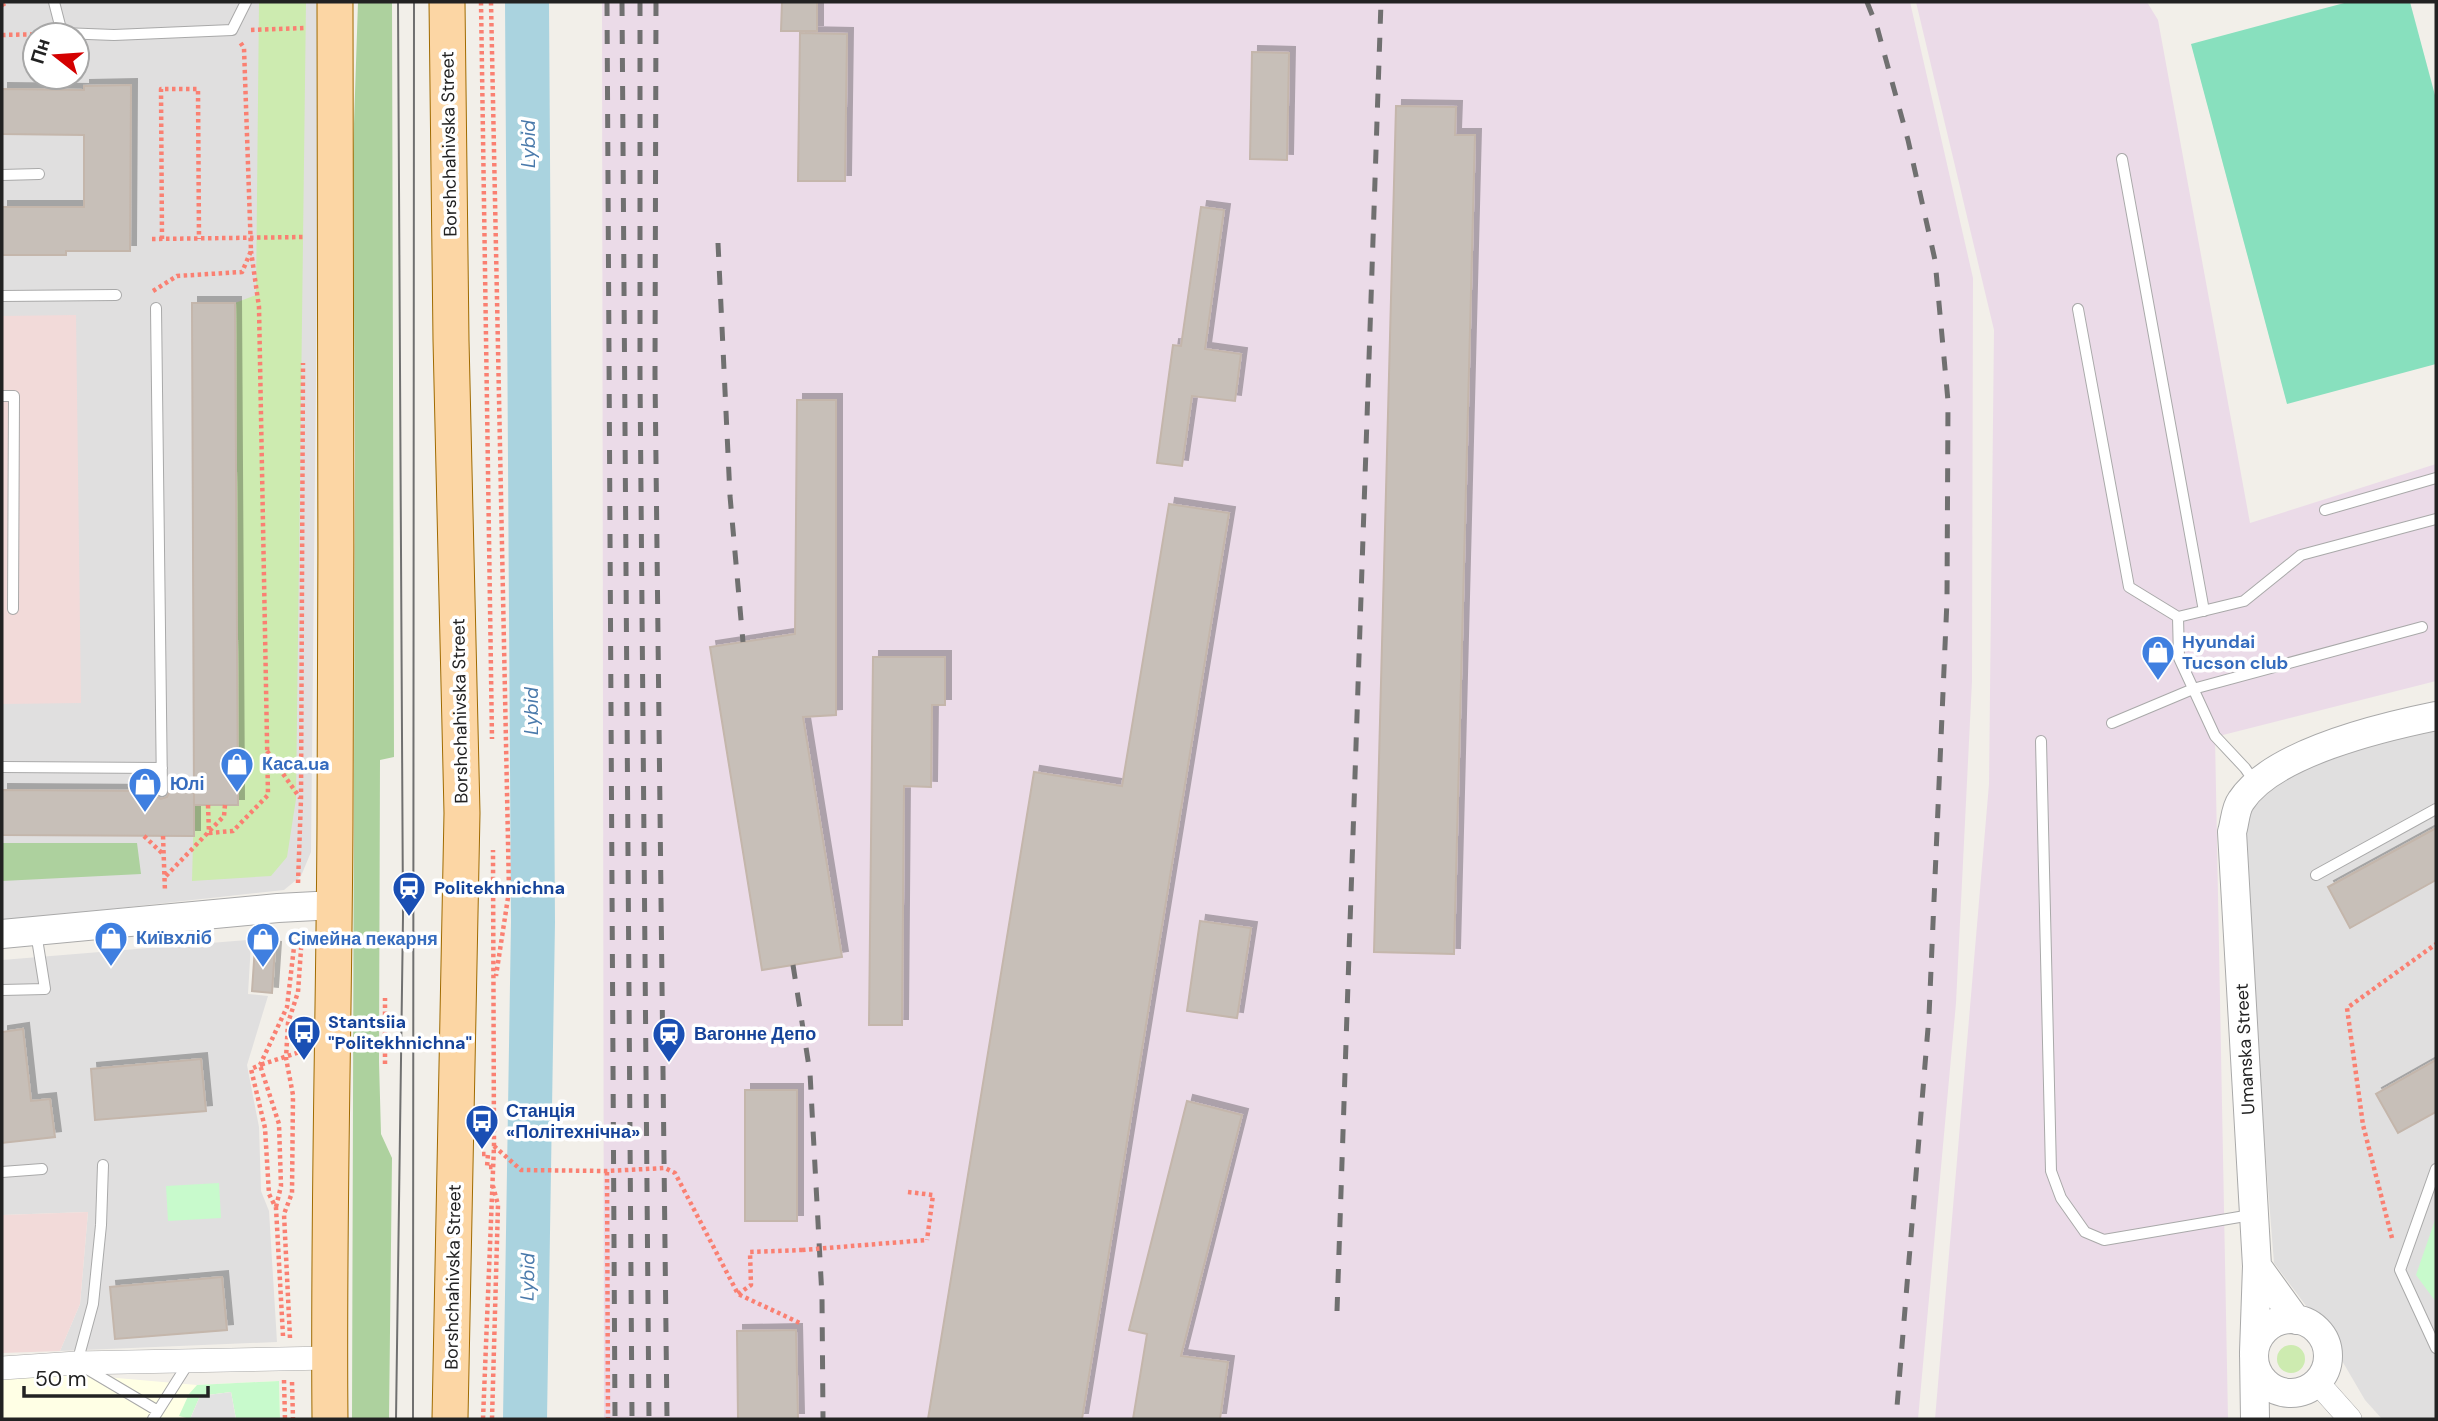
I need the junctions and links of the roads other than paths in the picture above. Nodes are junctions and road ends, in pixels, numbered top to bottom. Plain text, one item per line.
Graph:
1 (54, 2) edge
2 (246, 2) edge
3 (447, 2) edge
4 (317, 12) edge
5 (2122, 159) dead end
6 (39, 174) dead end
7 (2, 175) edge
8 (116, 295) dead end
9 (2, 296) edge
10 (156, 309) dead end
11 (2078, 309) dead end
12 (2, 396) edge
13 (2436, 478) edge
14 (2325, 510) dead end
15 (2436, 519) edge
16 (13, 608) dead end
17 (2204, 611) junction
18 (2178, 617) junction
19 (2422, 627) dead end
20 (2193, 689) junction
21 (2436, 716) edge
22 (2112, 723) dead end
23 (2041, 741) dead end
24 (2, 767) edge
25 (162, 768) junction
26 (2256, 784) junction
27 (162, 791) dead end
28 (2436, 809) edge
29 (2316, 874) dead end
30 (312, 906) junction
31 (2, 933) edge
32 (38, 945) dead end
33 (2, 990) edge
34 (103, 1165) dead end
35 (43, 1169) dead end
36 (2436, 1170) edge
37 (2, 1172) edge
38 (2254, 1214) junction
39 (2257, 1266) junction
40 (2296, 1320) junction
41 (2436, 1348) edge
42 (2254, 1352) junction
43 (329, 1358) junction
44 (189, 1362) junction
45 (77, 1363) junction
46 (2, 1368) edge
47 (2310, 1387) junction
48 (156, 1415) edge
49 (330, 1419) edge
50 (450, 1419) edge
51 (2255, 1419) edge
52 (2272, 1419) edge
53 (2350, 1419) edge

1 - 2 lane
3 - 50 main road, Borshchahivska Street
4 - 30 main road
5 - 17 lane
6 - 7 lane
8 - 9 lane
10 - 25 lane
11 - 18 lane
12 - 16 lane
13 - 14 lane
15 - 17 lane
17 - 18 lane
18 - 20 lane
19 - 20 lane
20 - 22 lane
20 - 26 lane
21 - 26 street
23 - 38 lane
24 - 25 lane
25 - 27 lane
26 - 38 street, Umanska Street
28 - 29 lane
30 - 31 street
30 - 43 main road
32 - 33 lane
34 - 45 lane
35 - 37 lane
36 - 41 lane
38 - 39 street, Umanska Street
39 - 40 street
39 - 42 street, Umanska Street
40 - 42 street
40 - 47 street
42 - 47 street
42 - 51 street, Umanska Street
43 - 44 street
43 - 49 main road
44 - 45 street
44 - 48 lane
45 - 46 street
45 - 48 lane
47 - 52 street
47 - 53 street

